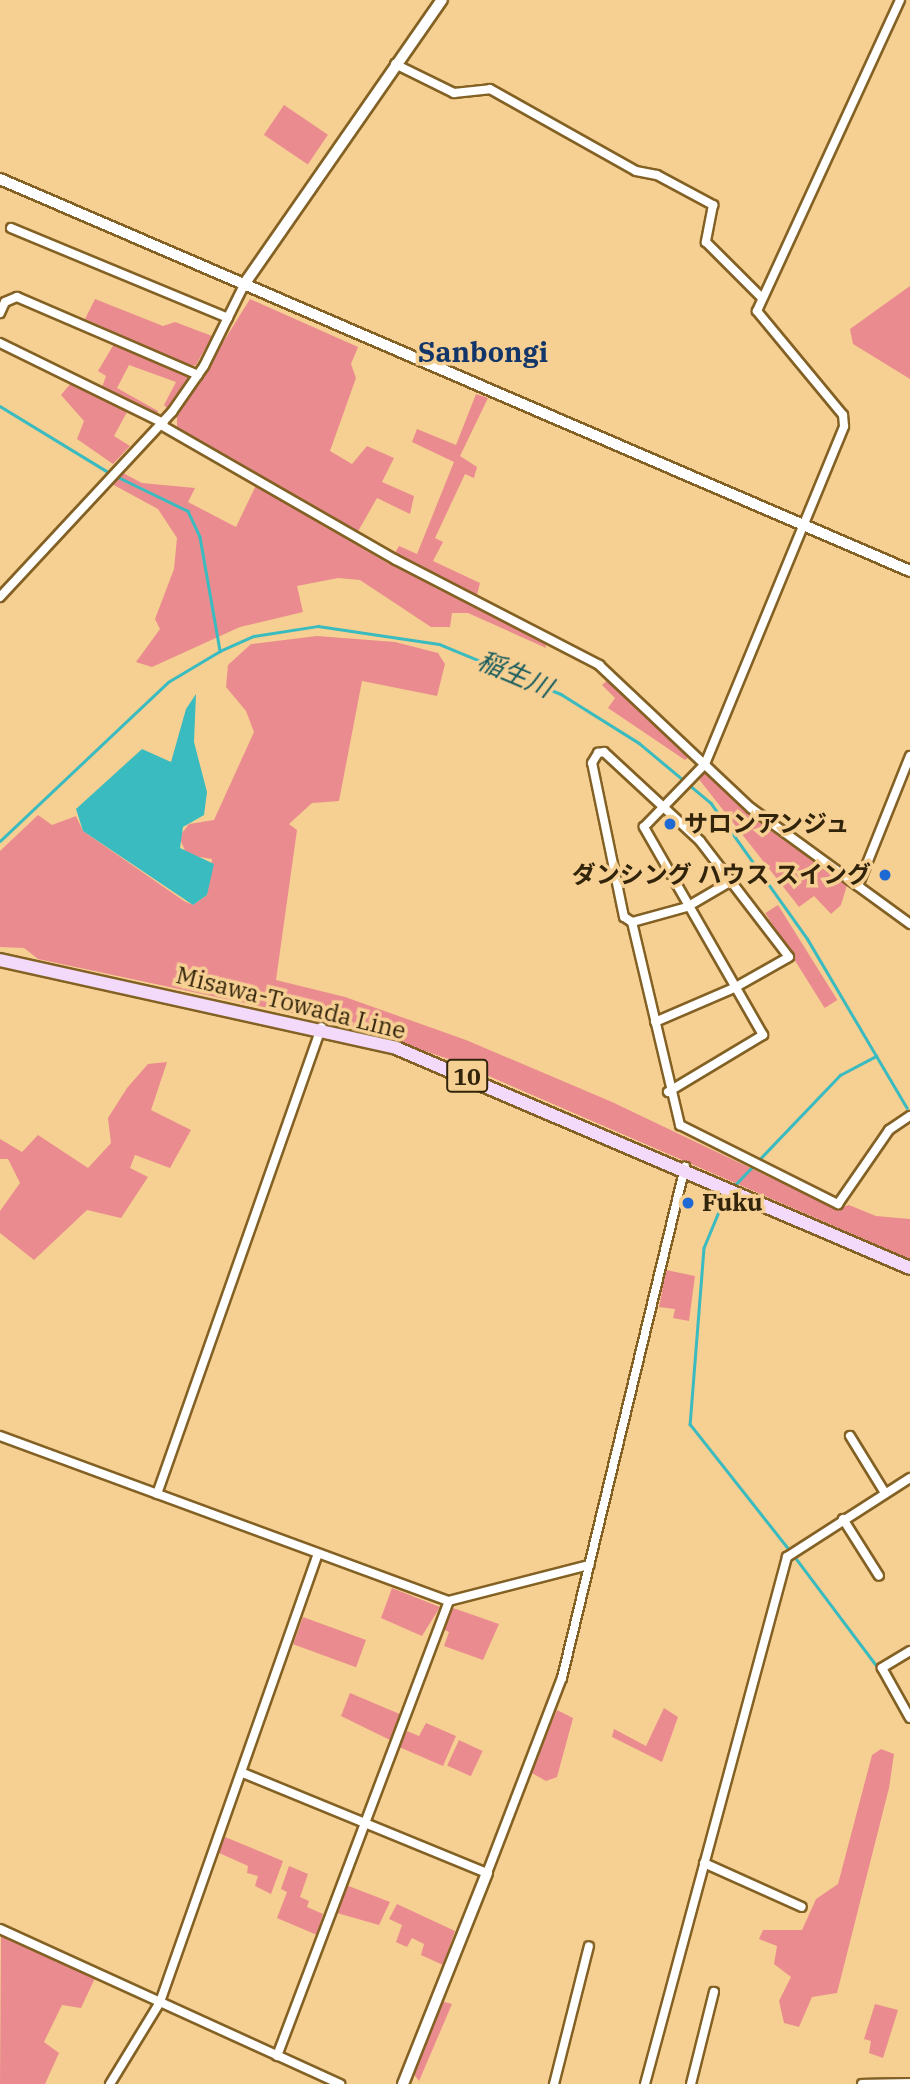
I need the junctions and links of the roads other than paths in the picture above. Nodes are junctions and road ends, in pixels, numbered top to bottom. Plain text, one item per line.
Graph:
1 (442, 0) edge
2 (900, 0) edge
3 (395, 64) junction
4 (0, 179) edge
5 (11, 228) dead end
6 (245, 283) junction
7 (761, 297) junction
8 (0, 313) edge
9 (228, 318) junction
10 (0, 343) edge
11 (198, 374) junction
12 (162, 424) junction
13 (804, 524) junction
14 (910, 571) edge
15 (0, 597) edge
16 (910, 756) edge
17 (705, 764) junction
18 (666, 807) junction
19 (733, 880) junction
20 (858, 886) junction
21 (687, 907) junction
22 (632, 922) junction
23 (910, 924) edge
24 (0, 960) edge
25 (734, 988) junction
26 (655, 1022) junction
27 (321, 1027) junction
28 (668, 1091) junction
29 (910, 1116) edge
30 (685, 1167) junction
31 (910, 1268) edge
32 (0, 1436) edge
33 (850, 1436) dead end
34 (910, 1478) edge
35 (885, 1493) junction
36 (157, 1494) junction
37 (843, 1519) junction
38 (317, 1554) junction
39 (589, 1565) junction
40 (879, 1576) dead end
41 (449, 1601) junction
42 (910, 1651) edge
43 (910, 1718) edge
44 (243, 1773) junction
45 (365, 1822) junction
46 (704, 1864) junction
47 (487, 1872) junction
48 (802, 1908) dead end
49 (0, 1929) edge
50 (589, 1946) dead end
51 (714, 1992) dead end
52 (160, 2003) junction
53 (277, 2056) junction
54 (910, 2082) edge
55 (110, 2084) edge
56 (340, 2084) edge
57 (403, 2084) edge
58 (554, 2084) edge
59 (645, 2084) edge
60 (691, 2084) edge
61 (862, 2084) edge

1 - 3 street
2 - 7 street
3 - 6 street
3 - 7 street
4 - 6 street
5 - 9 street
6 - 9 street
6 - 13 street
7 - 13 street
8 - 11 street
9 - 11 street
10 - 12 street
11 - 12 street
12 - 15 street
12 - 17 street
13 - 14 street
13 - 17 street
16 - 20 street
17 - 18 street
17 - 20 street
18 - 19 street
18 - 21 street
18 - 22 street
19 - 21 street
19 - 25 street
20 - 23 street
21 - 22 street
21 - 25 street
22 - 26 street
24 - 27 main road, Misawa-Towada Line / 10
25 - 26 street
25 - 28 street
26 - 28 street
27 - 30 main road, Misawa-Towada Line / 10
27 - 36 street
28 - 29 street
30 - 31 main road, Misawa-Towada Line / 10
30 - 39 street
32 - 36 street
33 - 35 street
34 - 35 street
35 - 37 street
36 - 38 street
37 - 40 street
37 - 46 street
38 - 41 street
38 - 44 street
39 - 41 street
39 - 47 street
41 - 45 street
42 - 43 street
44 - 45 street
44 - 52 street
45 - 47 street
45 - 53 street
46 - 48 street
46 - 59 street
47 - 57 street
49 - 52 street
50 - 58 street
51 - 60 street
52 - 53 street
52 - 55 street
53 - 56 street
54 - 61 street

